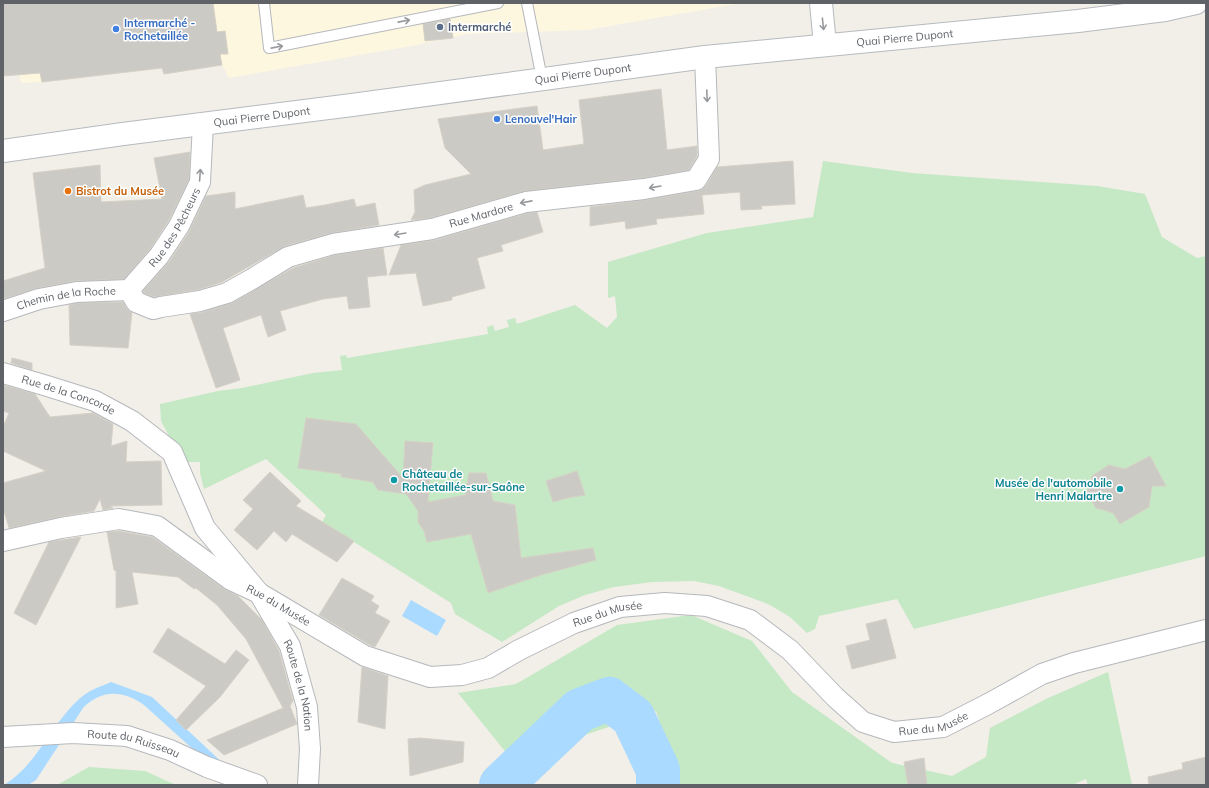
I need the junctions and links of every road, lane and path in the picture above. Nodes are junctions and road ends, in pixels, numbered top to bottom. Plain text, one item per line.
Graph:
1 (264, 3) edge
2 (498, 3) edge
3 (527, 3) edge
4 (821, 3) edge
5 (1196, 3) edge
6 (1168, 7) edge
7 (825, 45) junction
8 (705, 57) junction
9 (542, 79) junction
10 (203, 124) junction
11 (3, 151) edge
12 (129, 290) junction
13 (3, 311) edge
14 (3, 373) edge
15 (3, 541) edge
16 (259, 593) junction
17 (1206, 630) edge
18 (3, 737) edge
19 (248, 781) edge
20 (308, 785) edge

1 -> 2 lane
3 - 9 lane
4 -> 7 street
5 - 6 street, Quai Pierre Dupont
6 - 7 street, Quai Pierre Dupont
7 - 8 street, Quai Pierre Dupont
8 - 9 street, Quai Pierre Dupont
8 -> 12 street, Rue Mardore
9 - 10 street, Quai Pierre Dupont
10 - 11 street, Quai Pierre Dupont
12 -> 10 street, Rue des Pêcheurs
12 - 13 street, Chemin de la Roche
14 - 16 street, Rue de la Concorde
15 - 16 street, Rue du Musée
16 - 17 street, Rue du Musée
16 - 20 street, Route de la Nation
18 - 19 street, Route du Ruisseau

